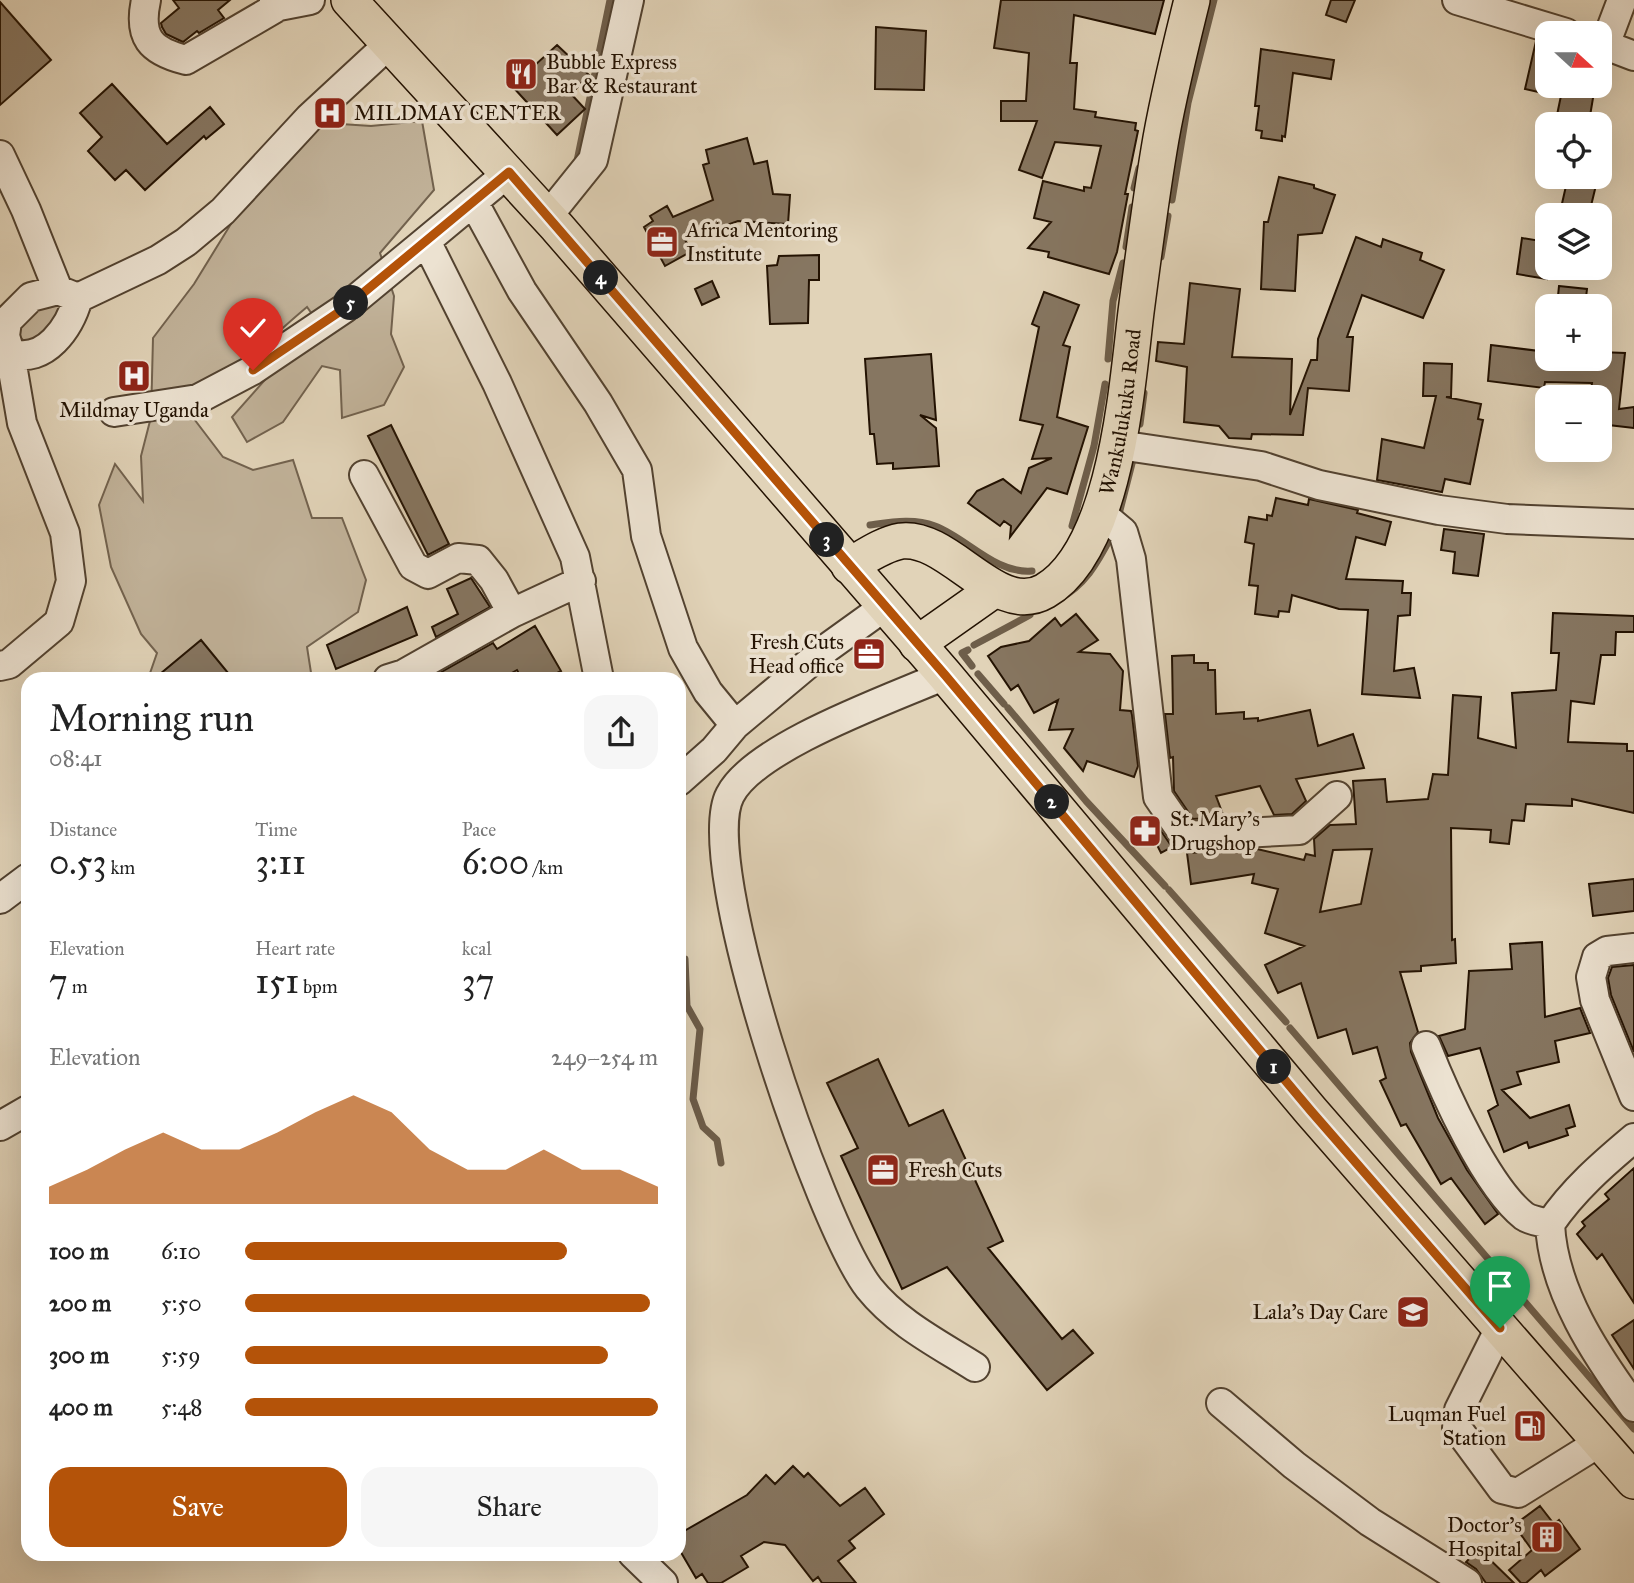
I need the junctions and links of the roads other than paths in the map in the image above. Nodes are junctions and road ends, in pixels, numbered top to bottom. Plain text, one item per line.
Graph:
1 (146, 0) edge
2 (310, 0) edge
3 (349, 0) edge
4 (629, 0) edge
5 (1192, 0) edge
6 (1457, 0) edge
7 (1622, 0) edge
8 (276, 3) edge
9 (1612, 22) edge
10 (1535, 24) edge
11 (389, 44) junction
12 (1612, 48) edge
13 (1634, 56) edge
14 (0, 155) edge
15 (509, 172) junction
16 (474, 203) junction
17 (548, 216) junction
18 (426, 241) junction
19 (68, 294) junction
20 (10, 353) junction
21 (114, 412) dead end
22 (1119, 445) junction
23 (364, 475) dead end
24 (1099, 512) junction
25 (1634, 524) edge
26 (849, 566) junction
27 (581, 581) junction
28 (988, 583) junction
29 (884, 607) junction
30 (512, 613) junction
31 (917, 643) junction
32 (0, 666) edge
33 (408, 672) edge
34 (598, 672) edge
35 (945, 675) junction
36 (735, 725) junction
37 (686, 775) edge
38 (1337, 796) dead end
39 (21, 883) edge
40 (0, 899) edge
41 (1634, 948) edge
42 (1426, 1046) dead end
43 (1634, 1096) edge
44 (21, 1114) edge
45 (0, 1126) edge
46 (1634, 1138) edge
47 (1550, 1224) junction
48 (1500, 1328) junction
49 (975, 1367) dead end
50 (1221, 1402) dead end
51 (1634, 1407) edge
52 (1600, 1442) junction
53 (1634, 1481) edge
54 (640, 1561) edge
55 (663, 1583) edge
56 (1467, 1583) edge

1 - 8 street
2 - 8 street
3 - 11 main road
4 - 17 street
5 - 22 main road, Wankulukuku Road
6 - 10 street
7 - 9 street
11 - 15 main road
11 - 19 street
12 - 13 street
14 - 19 street
15 - 16 street
15 - 17 main road
16 - 18 street
16 - 36 street
17 - 26 main road
18 - 21 street
18 - 27 street
19 - 20 street
19 - 20 street
20 - 32 street
22 - 24 main road, Wankulukuku Road
22 - 25 street
23 - 30 street
24 - 28 main road, Wankulukuku Road
24 - 38 street
26 - 28 main road, Wankulukuku Road
26 - 29 main road
27 - 30 street
27 - 34 street
28 - 31 main road
29 - 31 main road
29 - 36 street
30 - 33 street
31 - 35 main road
35 - 48 main road
35 - 49 street
36 - 37 street
39 - 40 street
41 - 43 street
42 - 47 street
44 - 45 street
46 - 47 street
47 - 51 street
48 - 52 main road
48 - 52 street
50 - 56 street
52 - 53 main road
54 - 55 street

